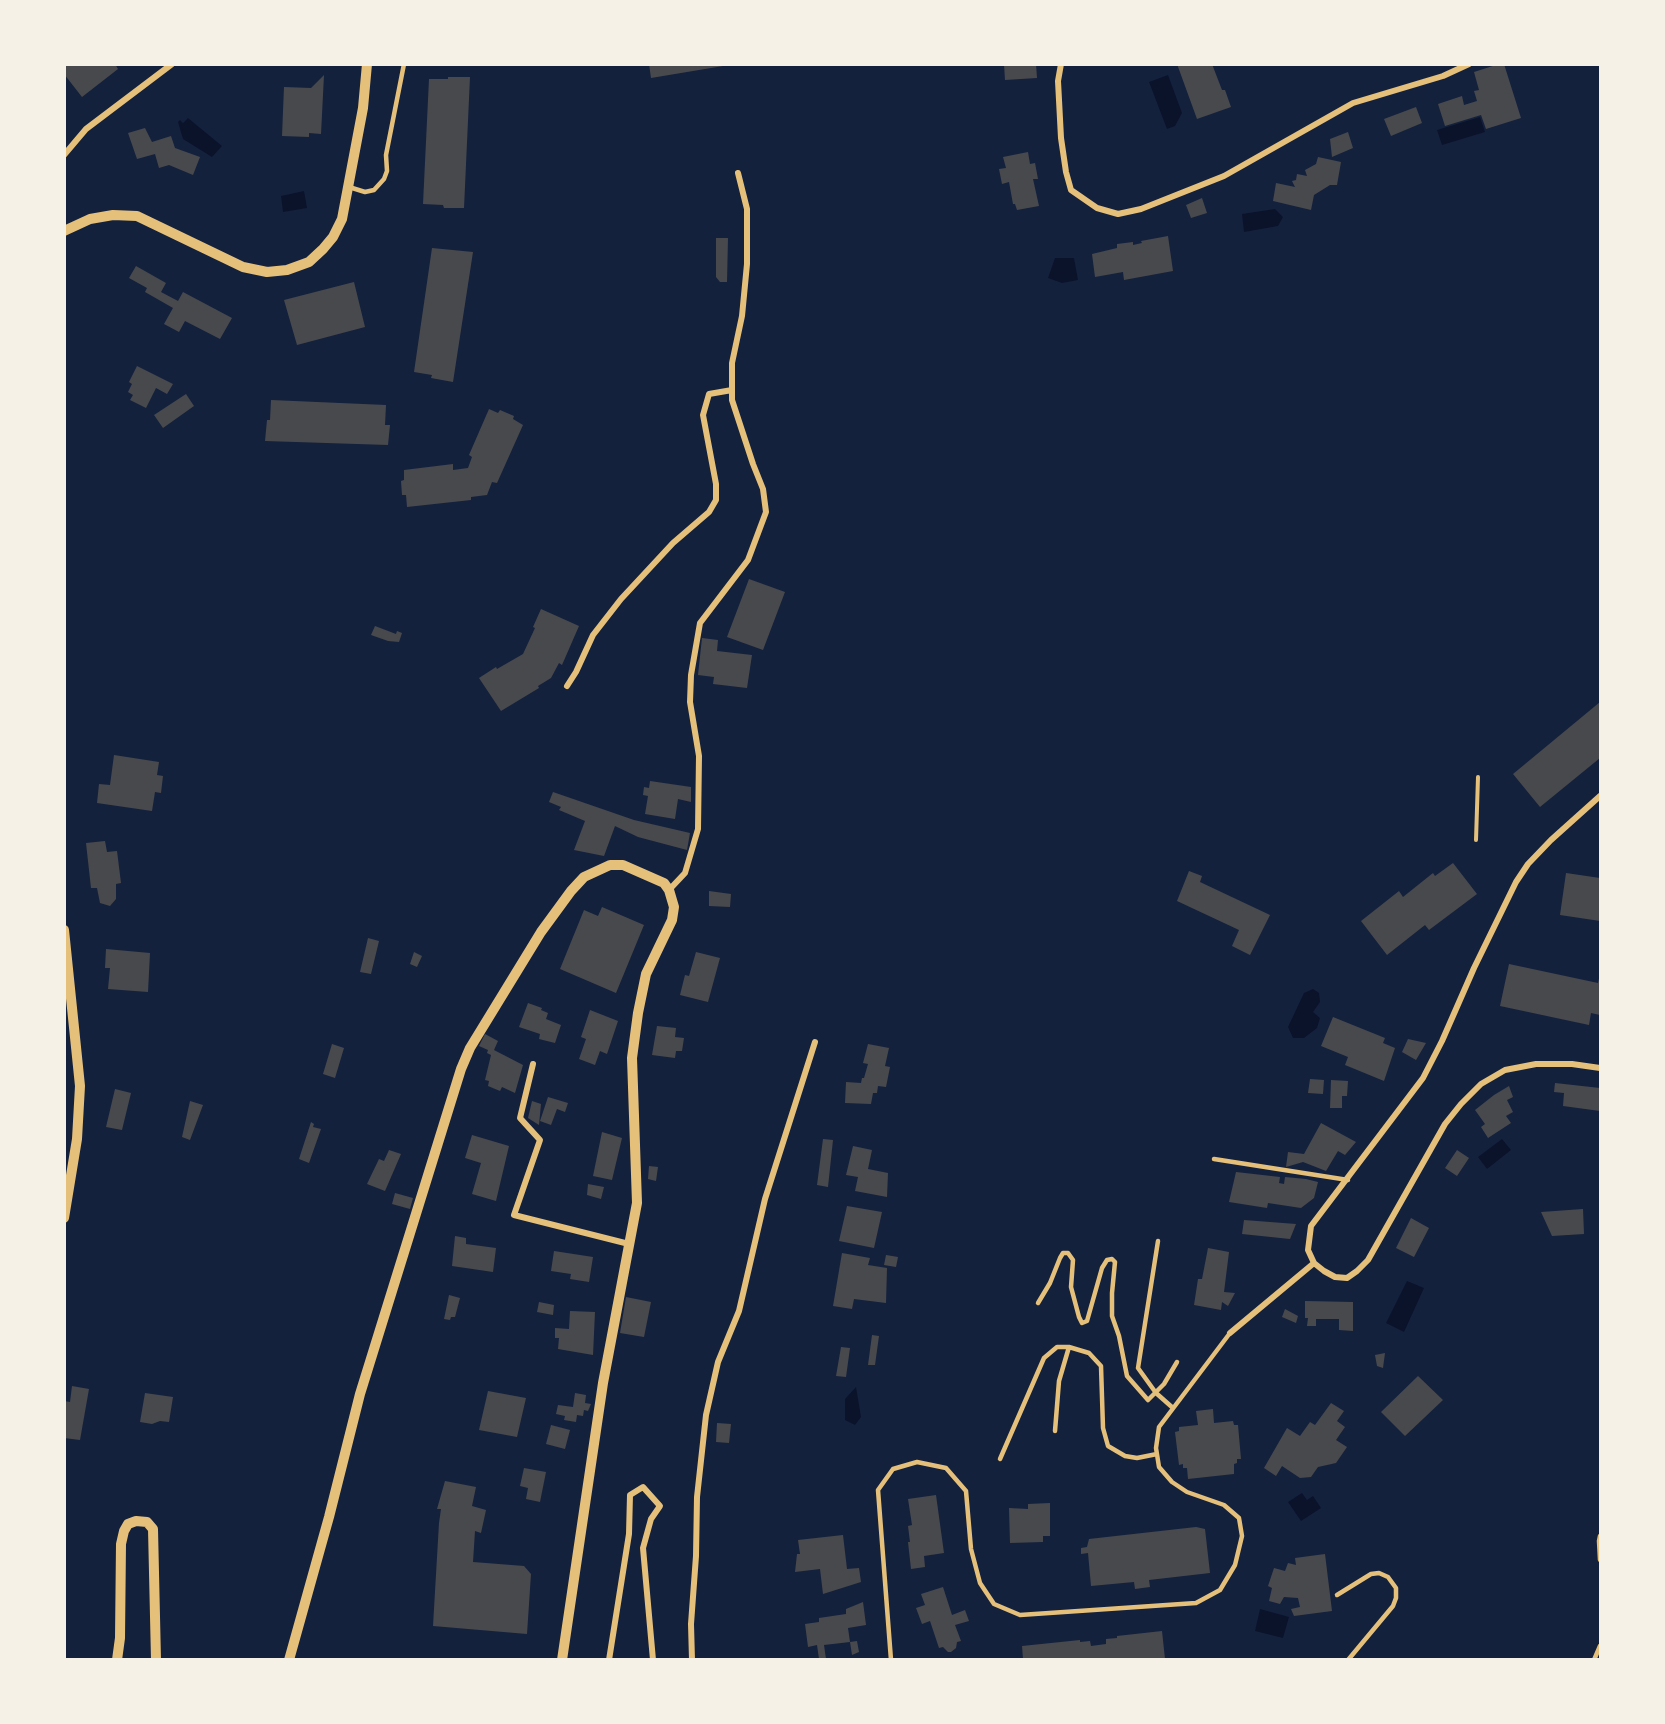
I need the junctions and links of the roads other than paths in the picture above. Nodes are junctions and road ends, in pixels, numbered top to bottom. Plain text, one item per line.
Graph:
1 (172, 64) edge
2 (368, 64) edge
3 (404, 64) edge
4 (1061, 64) edge
5 (1469, 64) edge
6 (64, 155) edge
7 (738, 173) dead end
8 (349, 187) junction
9 (64, 231) edge
10 (732, 390) junction
11 (567, 686) dead end
12 (1600, 796) edge
13 (669, 890) junction
14 (64, 930) edge
15 (814, 1042) dead end
16 (533, 1064) dead end
17 (1600, 1068) edge
18 (1214, 1160) dead end
19 (1348, 1180) junction
20 (64, 1218) edge
21 (1158, 1241) dead end
22 (629, 1244) junction
23 (1314, 1263) junction
24 (1038, 1303) dead end
25 (1230, 1333) joint
26 (1069, 1347) junction
27 (1178, 1362) dead end
28 (1156, 1393) junction
29 (1173, 1408) junction
30 (1055, 1431) dead end
31 (1157, 1454) junction
32 (1000, 1459) dead end
33 (1600, 1536) edge
34 (1600, 1560) edge
35 (1337, 1595) dead end
36 (1600, 1646) edge
37 (117, 1659) edge
38 (156, 1659) edge
39 (289, 1659) edge
40 (562, 1659) edge
41 (609, 1659) edge
42 (653, 1659) edge
43 (692, 1659) edge
44 (891, 1659) edge
45 (1348, 1659) edge
46 (1594, 1659) edge

1 - 6 street
2 - 8 street
3 - 8 lane
4 - 5 street
7 - 10 street
8 - 9 street
10 - 11 street
10 - 13 street
12 - 19 street
13 - 22 street
13 - 39 street
14 - 20 street
15 - 43 street
16 - 22 street
17 - 23 street
18 - 19 lane
19 - 23 street
21 - 28 lane
22 - 40 street
23 - 25 street
24 - 28 lane
25 - 29 lane
26 - 30 lane
26 - 31 lane
26 - 32 lane
27 - 28 lane
28 - 29 lane
29 - 31 lane
31 - 44 lane
33 - 34 lane
35 - 45 lane
36 - 46 lane
37 - 38 street
41 - 42 street

